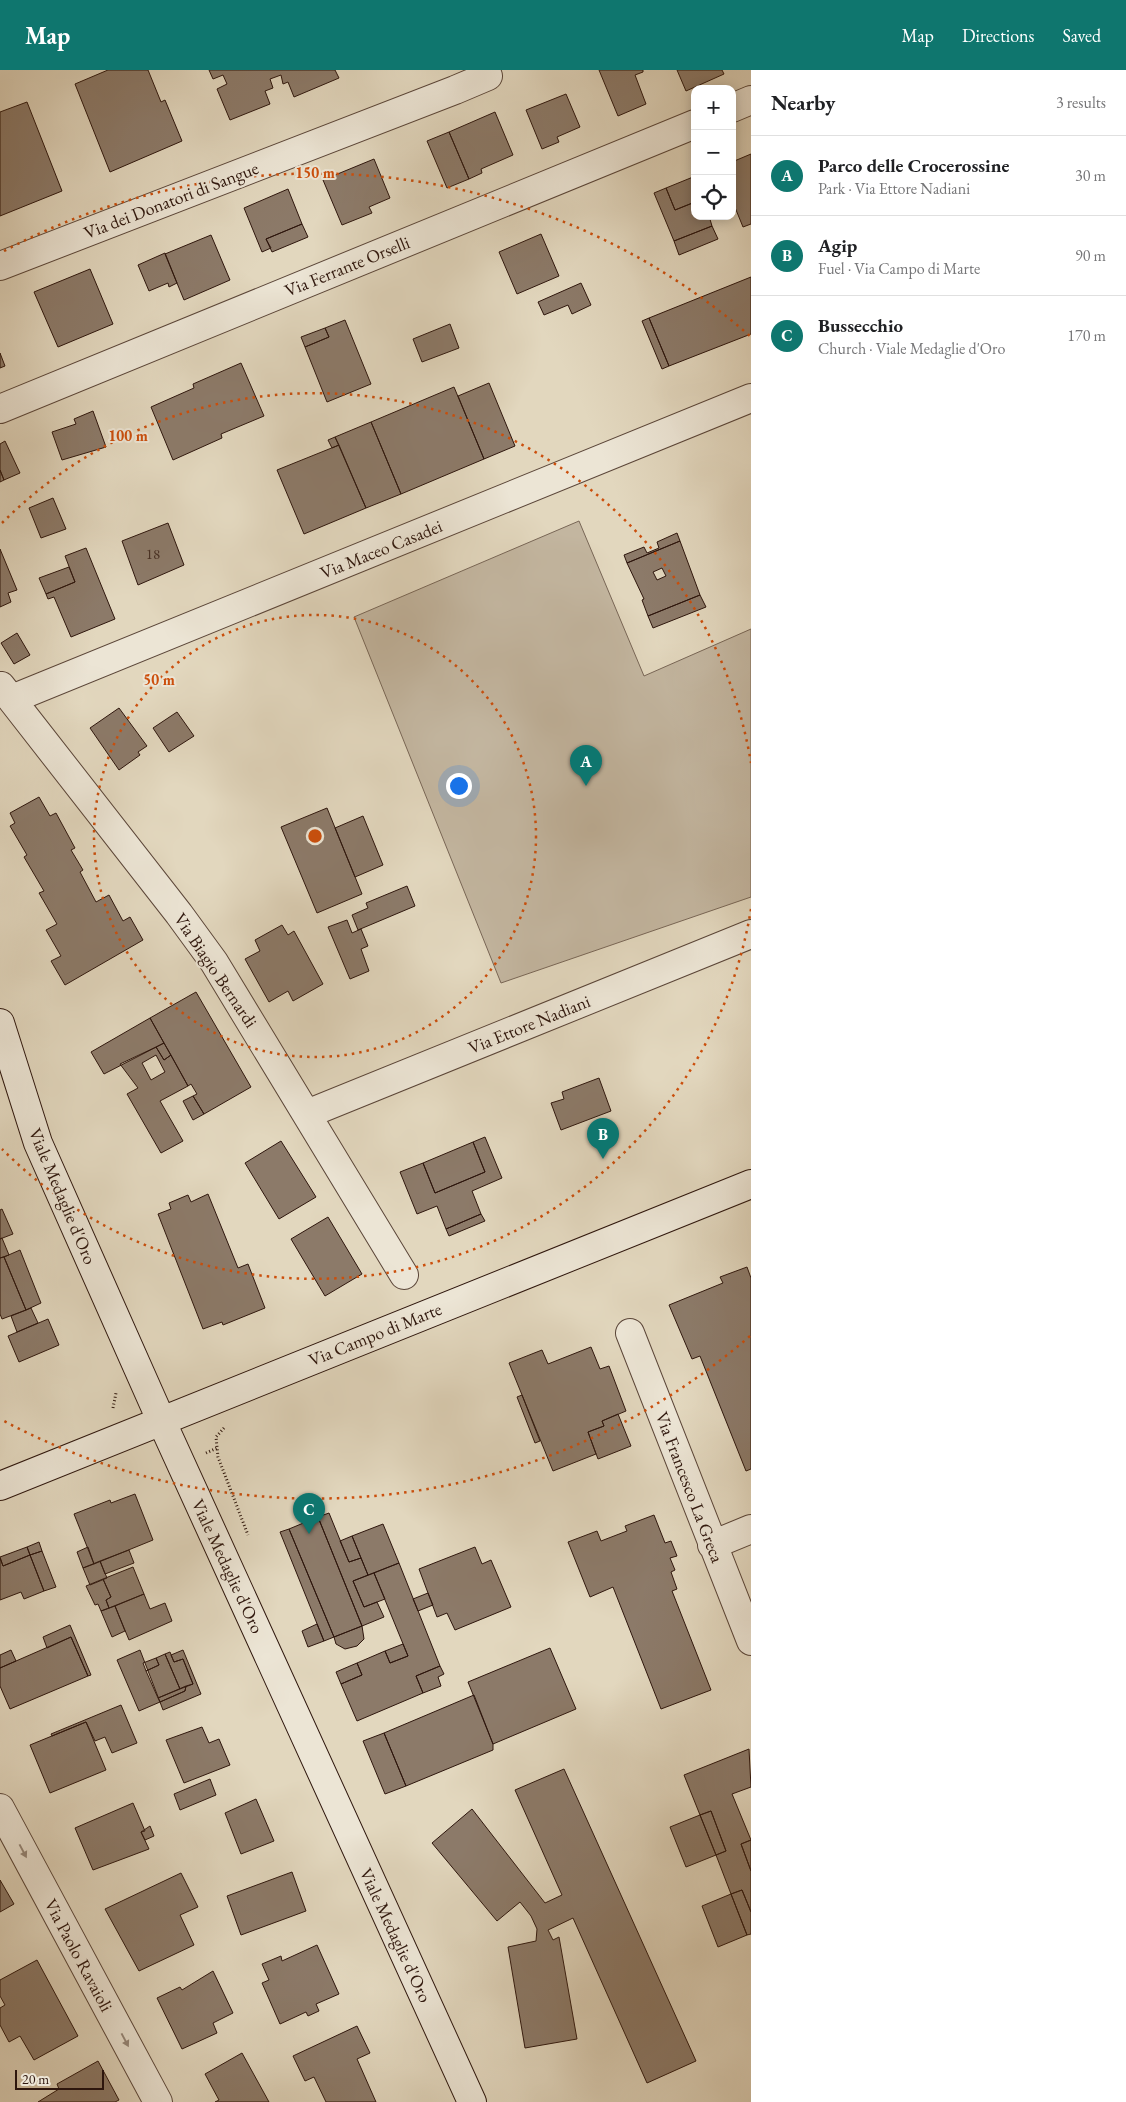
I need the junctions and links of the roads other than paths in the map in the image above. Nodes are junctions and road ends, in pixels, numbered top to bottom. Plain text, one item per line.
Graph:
1 (485, 70) edge
2 (450, 80) edge
3 (751, 100) edge
4 (736, 106) edge
5 (691, 126) edge
6 (0, 266) edge
7 (751, 398) edge
8 (0, 409) edge
9 (6, 692) edge
10 (751, 934) edge
11 (0, 1023) edge
12 (307, 1114) junction
13 (751, 1184) edge
14 (404, 1275) dead end
15 (630, 1333) dead end
16 (161, 1420) junction
17 (0, 1486) edge
18 (751, 1529) edge
19 (712, 1544) junction
20 (751, 1641) edge
21 (0, 1808) edge
22 (158, 2102) edge
23 (472, 2102) edge

1 - 2 street, Via dei Donatori di Sangue
2 - 6 street, Via dei Donatori di Sangue
3 - 4 street
5 - 8 street, Via Ferrante Orselli
7 - 9 street, Via Maceo Casadei
9 - 12 street, Via Biagio Bernardi
10 - 12 street, Via Ettore Nadiani
11 - 16 street, Viale Medaglie d'Oro
12 - 14 street, Via Biagio Bernardi
13 - 16 street, Via Campo di Marte
15 - 19 street, Via Francesco La Greca
16 - 17 street, Via Campo di Marte
16 - 23 street, Viale Medaglie d'Oro
18 - 19 street
19 - 20 street, Via Francesco La Greca
21 -> 22 street, Via Paolo Ravaioli

